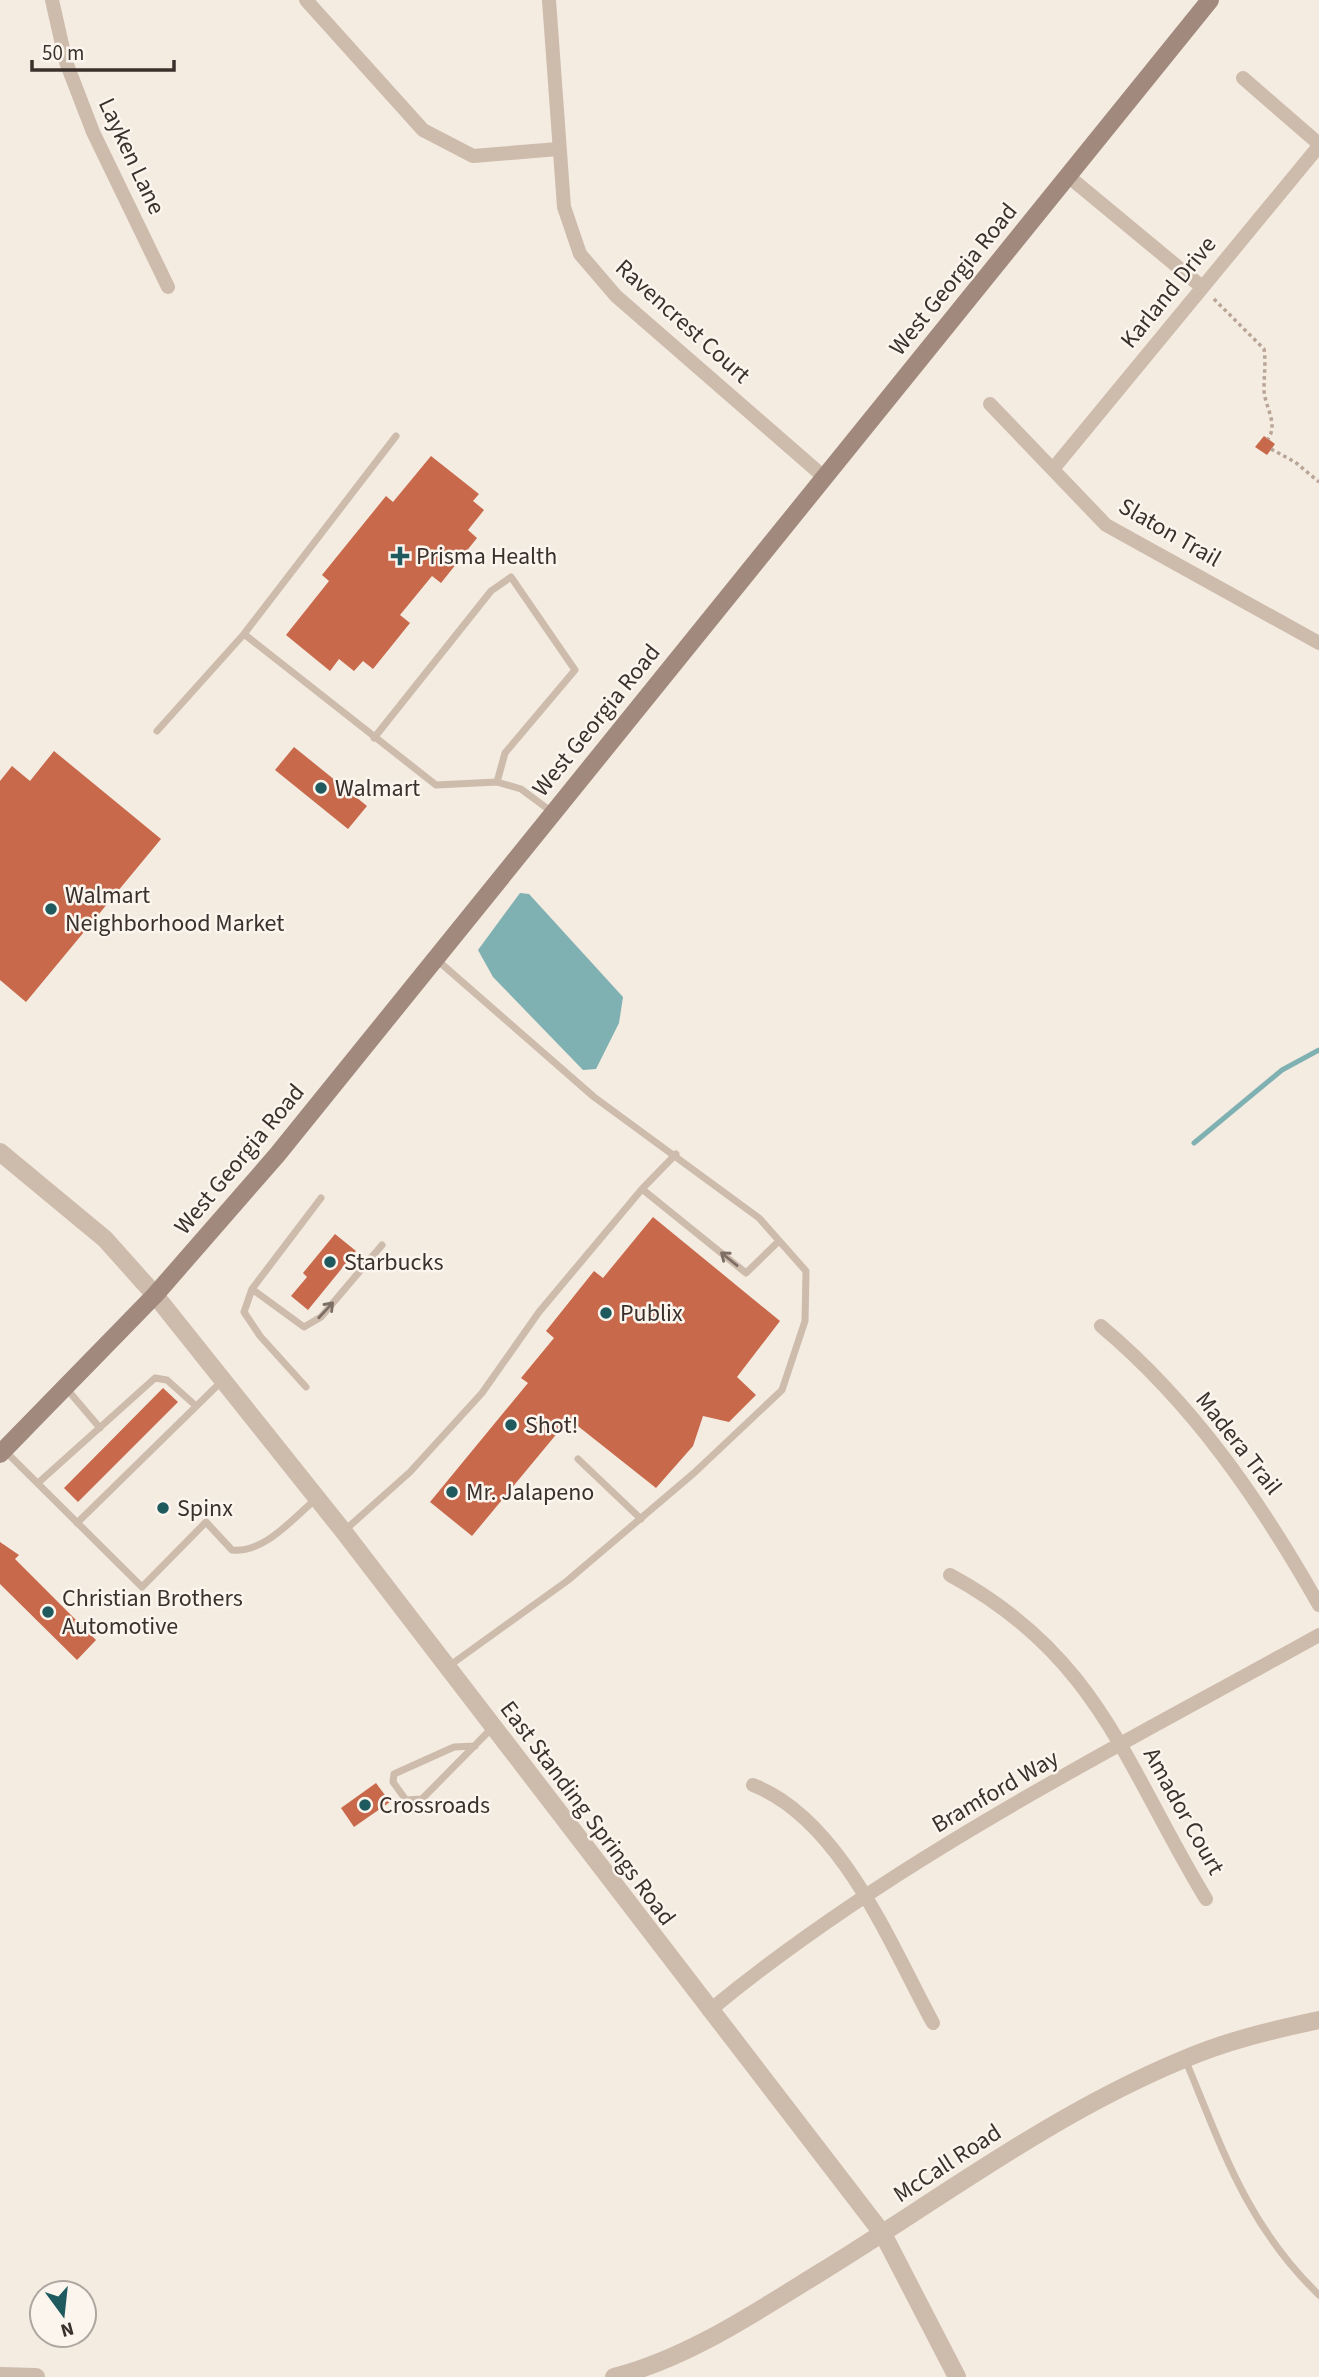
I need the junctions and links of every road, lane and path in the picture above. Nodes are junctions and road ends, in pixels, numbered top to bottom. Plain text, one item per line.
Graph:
1 (52, 0) edge
2 (306, 0) edge
3 (549, 0) edge
4 (1210, 0) edge
5 (1243, 78) dead end
6 (1319, 145) edge
7 (558, 149) junction
8 (1068, 176) junction
9 (168, 287) dead end
10 (1202, 287) junction
11 (990, 404) dead end
12 (396, 436) dead end
13 (1268, 439) dead end
14 (1271, 449) dead end
15 (1053, 468) junction
16 (824, 477) junction
17 (1319, 482) edge
18 (244, 634) junction
19 (1319, 643) edge
20 (158, 732) dead end
21 (374, 738) junction
22 (497, 782) junction
23 (553, 812) junction
24 (435, 958) junction
25 (0, 1152) edge
26 (676, 1154) junction
27 (642, 1189) junction
28 (321, 1198) dead end
29 (779, 1241) junction
30 (382, 1245) dead end
31 (252, 1289) junction
32 (155, 1295) junction
33 (1101, 1326) dead end
34 (223, 1380) junction
35 (65, 1387) junction
36 (306, 1387) dead end
37 (196, 1406) junction
38 (100, 1428) junction
39 (2, 1452) edge
40 (578, 1459) dead end
41 (38, 1483) junction
42 (316, 1499) junction
43 (641, 1518) junction
44 (78, 1523) junction
45 (344, 1532) junction
46 (950, 1575) dead end
47 (1319, 1605) edge
48 (1319, 1635) edge
49 (447, 1667) junction
50 (492, 1728) junction
51 (1122, 1745) junction
52 (475, 1746) junction
53 (753, 1785) dead end
54 (864, 1896) junction
55 (1206, 1899) dead end
56 (709, 2011) junction
57 (1319, 2020) edge
58 (933, 2024) dead end
59 (1184, 2059) junction
60 (883, 2234) junction
61 (1319, 2295) edge
62 (646, 2372) edge
63 (0, 2376) edge
64 (36, 2377) edge
65 (614, 2377) edge
66 (957, 2377) edge

1 - 9 street, Layken Lane
2 - 7 street
3 - 7 street, Ravencrest Court
4 - 8 main road, West Georgia Road
5 - 6 street
6 - 10 street, Karland Drive
7 - 16 street, Ravencrest Court
8 - 10 street
8 - 16 main road, West Georgia Road
10 - 13 path
10 - 15 street, Karland Drive
11 - 15 street, Slaton Trail
12 - 18 lane
14 - 17 path
15 - 19 street, Slaton Trail
16 - 23 main road, West Georgia Road
18 - 20 lane
18 - 21 lane
21 - 22 lane
21 - 22 lane
22 - 23 lane
23 - 24 main road, West Georgia Road
24 - 26 lane
24 - 32 main road, West Georgia Road
25 - 32 street, East Standing Springs Road
26 - 27 lane
26 - 29 lane
29 -> 27 lane
27 - 45 lane
28 - 31 lane
29 - 43 lane
31 -> 30 lane
31 - 36 lane
32 - 34 street, East Standing Springs Road
32 - 35 main road, West Georgia Road
33 - 47 street, Madera Trail
34 - 37 lane
34 - 42 street, East Standing Springs Road
35 - 38 lane
35 - 39 main road, West Georgia Road
37 - 38 lane
37 - 44 lane
38 - 41 lane
39 - 41 lane
40 - 43 lane
41 - 44 lane
42 - 44 lane
42 - 45 street, East Standing Springs Road
43 - 49 lane
45 - 49 street, East Standing Springs Road
46 - 51 street, Amador Court
48 - 51 street, Bramford Way
49 - 50 street, East Standing Springs Road
50 - 52 lane
50 - 56 street, East Standing Springs Road
51 - 54 street, Bramford Way
51 - 55 street, Amador Court
52 - 52 lane
53 - 54 street
54 - 56 street, Bramford Way
54 - 58 street
56 - 60 street, East Standing Springs Road
57 - 59 street, McCall Road
59 - 60 street, McCall Road
59 - 61 lane
60 - 62 street, McCall Road
60 - 66 street, East Standing Springs Road
62 - 65 street, McCall Road
63 - 64 street

